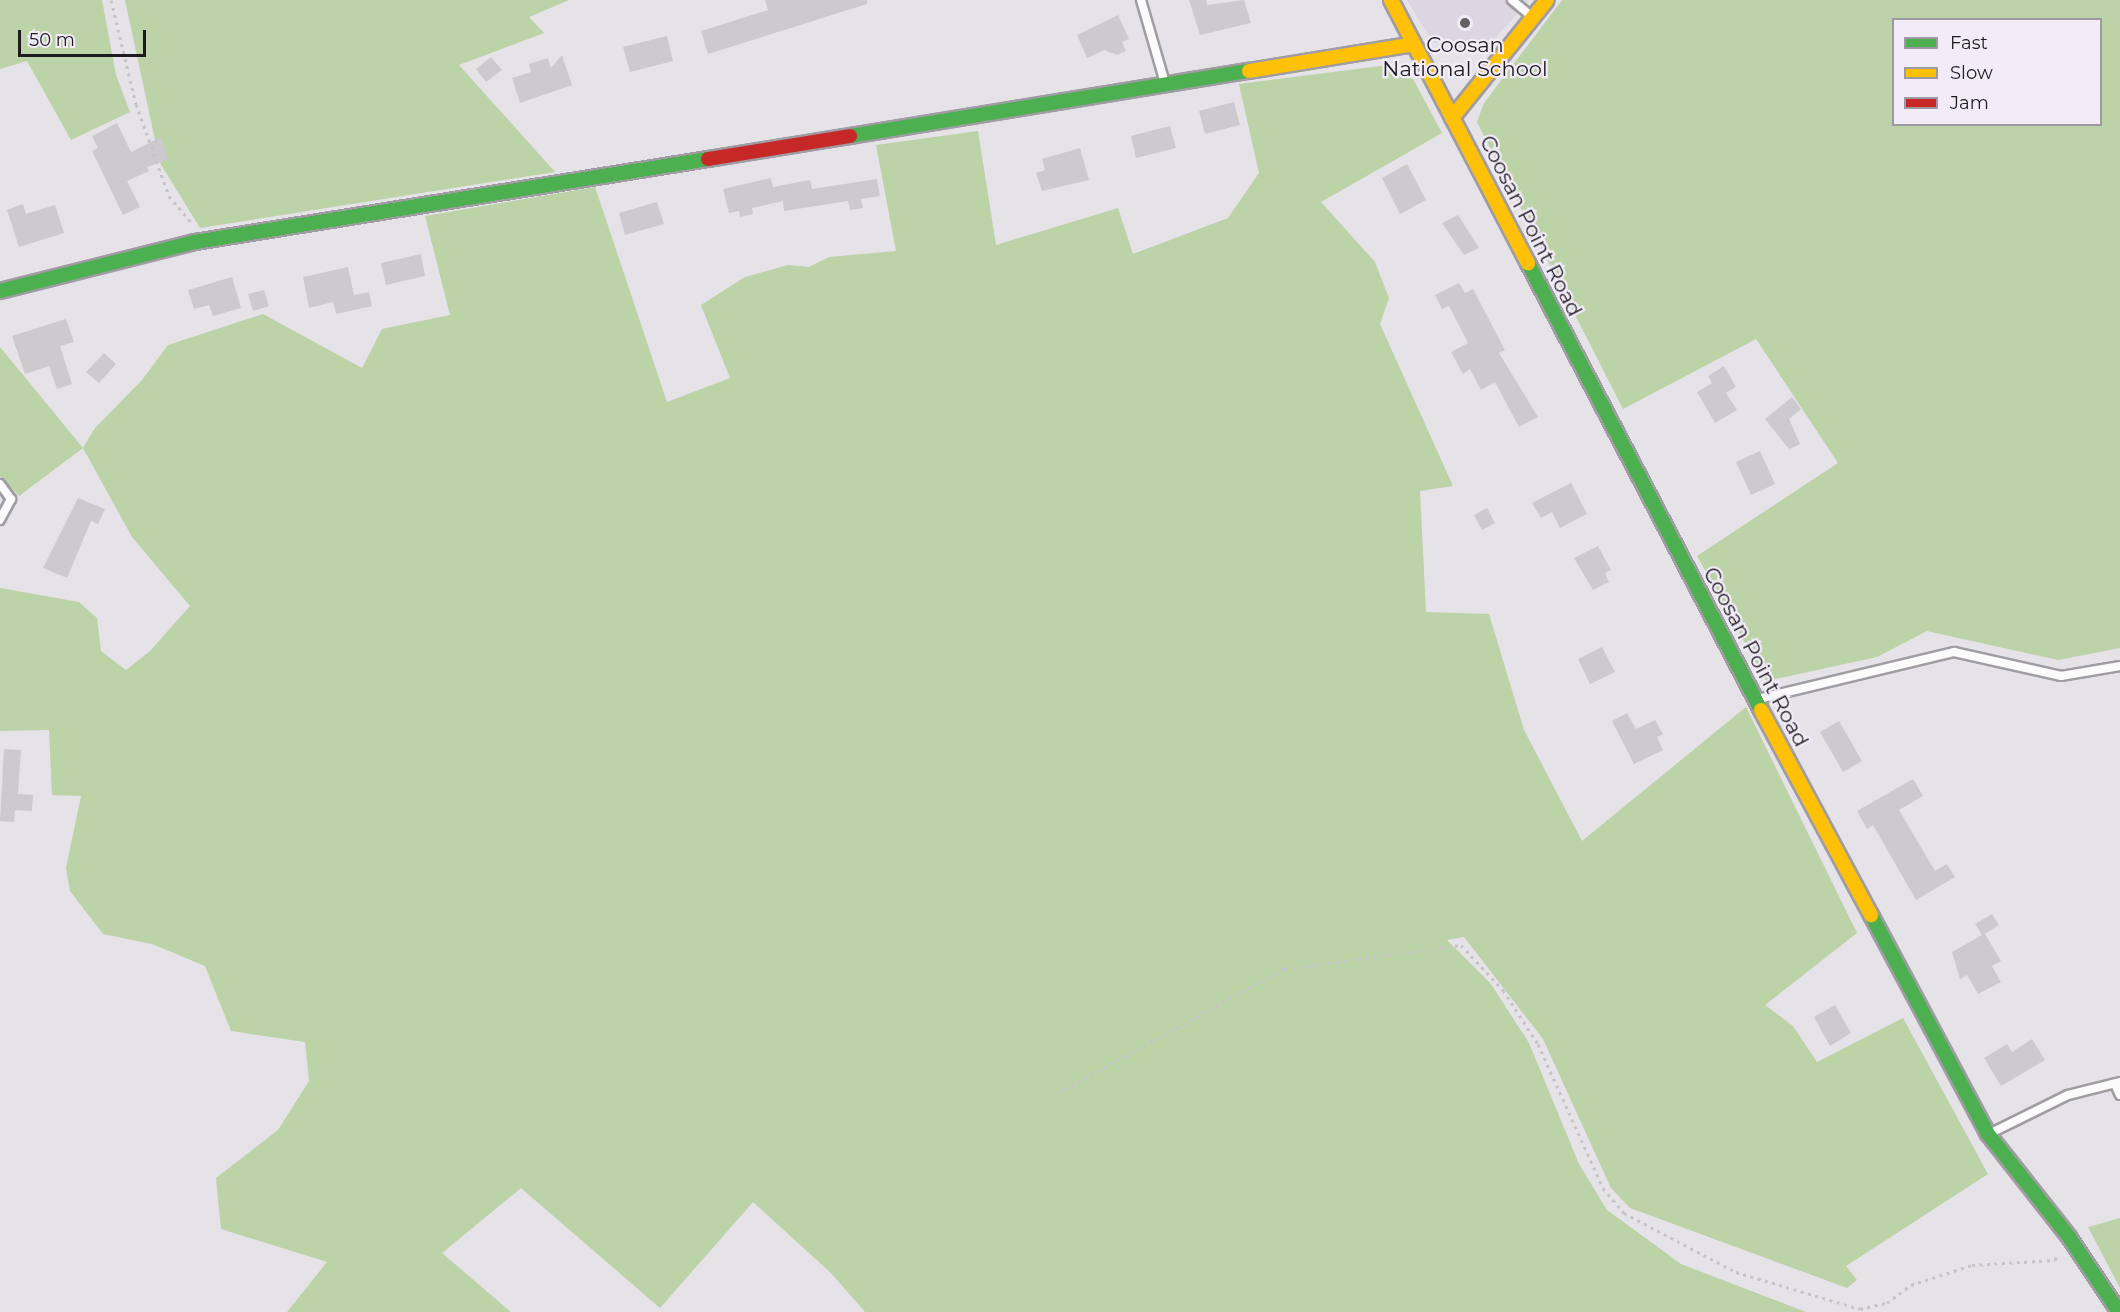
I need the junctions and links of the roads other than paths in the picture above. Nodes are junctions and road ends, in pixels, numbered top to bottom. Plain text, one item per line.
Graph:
1 (1141, 0) edge
2 (1391, 0) edge
3 (1512, 0) edge
4 (1547, 0) edge
5 (1533, 17) junction
6 (1413, 44) junction
7 (1167, 87) junction
8 (1452, 118) junction
9 (0, 291) edge
10 (0, 484) edge
11 (0, 520) edge
12 (2120, 666) edge
13 (1755, 700) junction
14 (2117, 1083) edge
15 (2120, 1095) edge
16 (1988, 1134) junction
17 (2119, 1312) edge

1 - 7 lane
2 - 6 street, Coosan Point Road
3 - 5 lane
4 - 5 street
5 - 8 street
6 - 7 street
6 - 8 street, Coosan Point Road
7 - 9 street
8 - 13 street, Coosan Point Road
10 - 11 lane
12 - 13 lane
13 - 16 street, Coosan Point Road
14 - 15 lane
14 - 16 lane
16 - 17 street, Coosan Point Road

